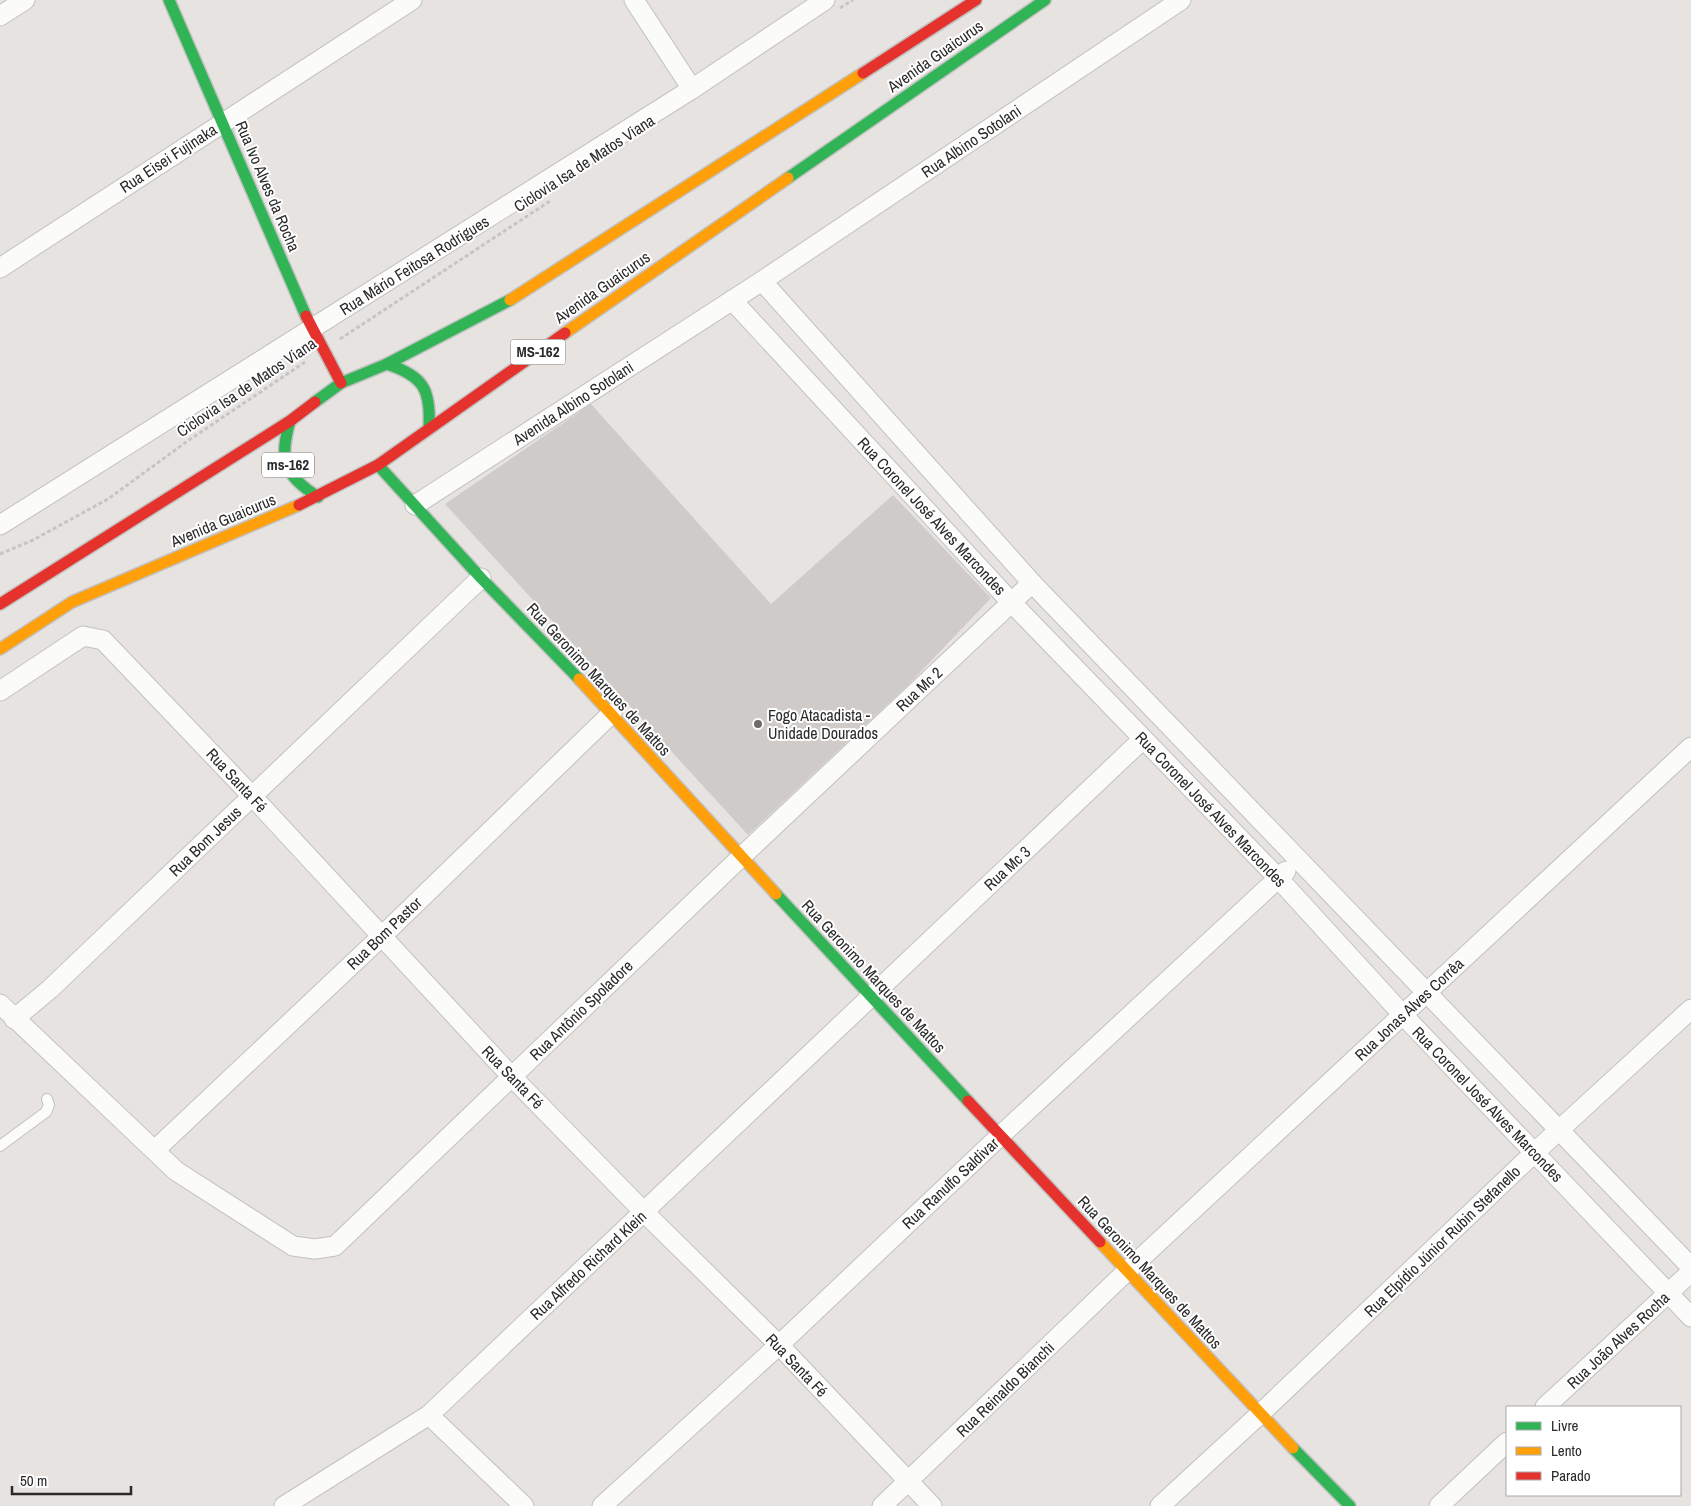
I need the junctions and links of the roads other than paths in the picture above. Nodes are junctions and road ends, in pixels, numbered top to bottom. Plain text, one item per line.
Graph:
1 (25, 0) edge
2 (169, 0) edge
3 (634, 0) edge
4 (976, 0) edge
5 (1045, 0) edge
6 (1181, 0) edge
7 (406, 2) edge
8 (831, 5) edge
9 (0, 16) edge
10 (692, 89) junction
11 (223, 122) junction
12 (0, 268) edge
13 (762, 281) junction
14 (732, 300) junction
15 (312, 330) junction
16 (387, 364) junction
17 (341, 382) junction
18 (290, 421) junction
19 (429, 427) junction
20 (378, 465) junction
21 (318, 497) junction
22 (415, 505) junction
23 (0, 525) edge
24 (481, 578) junction
25 (1032, 583) junction
26 (1012, 602) junction
27 (0, 604) edge
28 (0, 649) edge
29 (0, 691) edge
30 (612, 713) junction
31 (1143, 739) junction
32 (1691, 747) edge
33 (252, 796) junction
34 (740, 858) junction
35 (1298, 860) junction
36 (1278, 878) junction
37 (381, 937) junction
38 (1426, 994) junction
39 (872, 996) junction
40 (0, 1004) edge
41 (1691, 1009) edge
42 (1403, 1015) junction
43 (14, 1019) junction
44 (512, 1077) junction
45 (47, 1099) dead end
46 (1559, 1132) junction
47 (1001, 1135) junction
48 (0, 1146) edge
49 (154, 1150) junction
50 (1534, 1152) junction
51 (644, 1212) junction
52 (1691, 1267) edge
53 (1127, 1271) junction
54 (1691, 1272) edge
55 (1668, 1292) junction
56 (1691, 1317) edge
57 (779, 1345) junction
58 (1546, 1406) edge
59 (1260, 1414) junction
60 (429, 1415) junction
61 (1506, 1443) edge
62 (908, 1481) junction
63 (284, 1506) edge
64 (524, 1506) edge
65 (602, 1506) edge
66 (882, 1506) edge
67 (932, 1506) edge
68 (1160, 1506) edge
69 (1350, 1506) edge
70 (1438, 1506) edge

1 - 9 street
2 - 11 main road, Rua Ivo Alves da Rocha
3 - 10 street
4 - 16 main road, Avenida Guaicurus / MS-162
5 - 19 main road, Avenida Guaicurus / MS-162
6 - 13 street, Rua Albino Sotolani
7 - 11 street, Rua Eisei Fujinaka
8 - 10 street, Rua Mário Feitosa Rodrigues
10 - 15 street, Rua Mário Feitosa Rodrigues
11 - 12 street, Rua Eisei Fujinaka
11 - 15 main road, Rua Ivo Alves da Rocha
13 - 14 street, Rua Albino Sotolani
13 - 25 street, Rua Coronel José Alves Marcondes
14 - 22 street, Avenida Albino Sotolani
14 - 26 street, Rua Coronel José Alves Marcondes
15 - 17 main road, Rua Ivo Alves da Rocha
15 - 23 street, Rua Mário Feitosa Rodrigues
16 - 17 main road, Avenida Guaicurus / MS-162
16 - 19 main road
17 - 18 main road, Avenida Guaicurus / MS-162
18 - 21 main road, ms-162
18 - 27 main road, Avenida Guaicurus / MS-162
19 - 20 main road, Avenida Guaicurus / MS-162
20 - 21 main road, Avenida Guaicurus / MS-162
20 - 22 main road, Rua Geronimo Marques de Mattos
21 - 28 main road, Avenida Guaicurus / MS-162
22 - 24 main road, Rua Geronimo Marques de Mattos
24 - 30 main road, Rua Geronimo Marques de Mattos
24 - 33 street, Rua Bom Jesus
25 - 26 street, Rua Mc 2
25 - 35 street, Rua Coronel José Alves Marcondes
26 - 31 street, Rua Coronel José Alves Marcondes
26 - 34 street, Rua Mc 2
29 - 33 street, Rua Santa Fé
30 - 34 main road, Rua Geronimo Marques de Mattos
30 - 37 street, Rua Bom Pastor
31 - 36 street, Rua Coronel José Alves Marcondes
31 - 39 street, Rua Mc 3
32 - 38 street, Rua Jonas Alves Corrêa
33 - 37 street, Rua Santa Fé
33 - 43 street, Rua Bom Jesus
34 - 39 main road, Rua Geronimo Marques de Mattos
34 - 44 street, Rua Antônio Spoladore
35 - 36 street, Rua Ranulfo Saldivar
35 - 38 street, Rua Coronel José Alves Marcondes
36 - 42 street, Rua Coronel José Alves Marcondes
36 - 47 street, Rua Ranulfo Saldivar
37 - 44 street, Rua Santa Fé
37 - 49 street, Rua Bom Pastor
38 - 42 street, Rua Jonas Alves Corrêa
38 - 46 street, Rua Coronel José Alves Marcondes
39 - 47 main road, Rua Geronimo Marques de Mattos
39 - 51 street, Rua Alfredo Richard Klein
40 - 43 street
41 - 46 street, Rua Elpídio Júnior Rubin Stefanello
42 - 50 street, Rua Coronel José Alves Marcondes
42 - 53 street, Rua Jonas Alves Corrêa
43 - 49 street
44 - 49 street, Rua Antônio Spoladore
44 - 51 street, Rua Santa Fé
45 - 48 lane
46 - 50 street, Rua Elpídio Júnior Rubin Stefanello
46 - 52 street, Rua Coronel José Alves Marcondes
47 - 53 main road, Rua Geronimo Marques de Mattos
47 - 57 street, Rua Ranulfo Saldivar
50 - 55 street, Rua Coronel José Alves Marcondes
50 - 59 street, Rua Elpídio Júnior Rubin Stefanello
51 - 57 street, Rua Santa Fé
51 - 60 street, Rua Alfredo Richard Klein
53 - 59 main road, Rua Geronimo Marques de Mattos
53 - 62 street, Rua Reinaldo Bianchi
54 - 55 street, Rua João Alves Rocha
55 - 56 street, Rua Coronel José Alves Marcondes
55 - 58 street, Rua João Alves Rocha
57 - 62 street, Rua Santa Fé
57 - 65 street, Rua Ranulfo Saldivar
59 - 68 street, Rua Elpídio Júnior Rubin Stefanello
59 - 69 main road, Rua Geronimo Marques de Mattos
60 - 63 street, Rua Alfredo Richard Klein
60 - 64 street
61 - 70 street
62 - 66 street, Rua Reinaldo Bianchi
62 - 67 street, Rua Santa Fé

